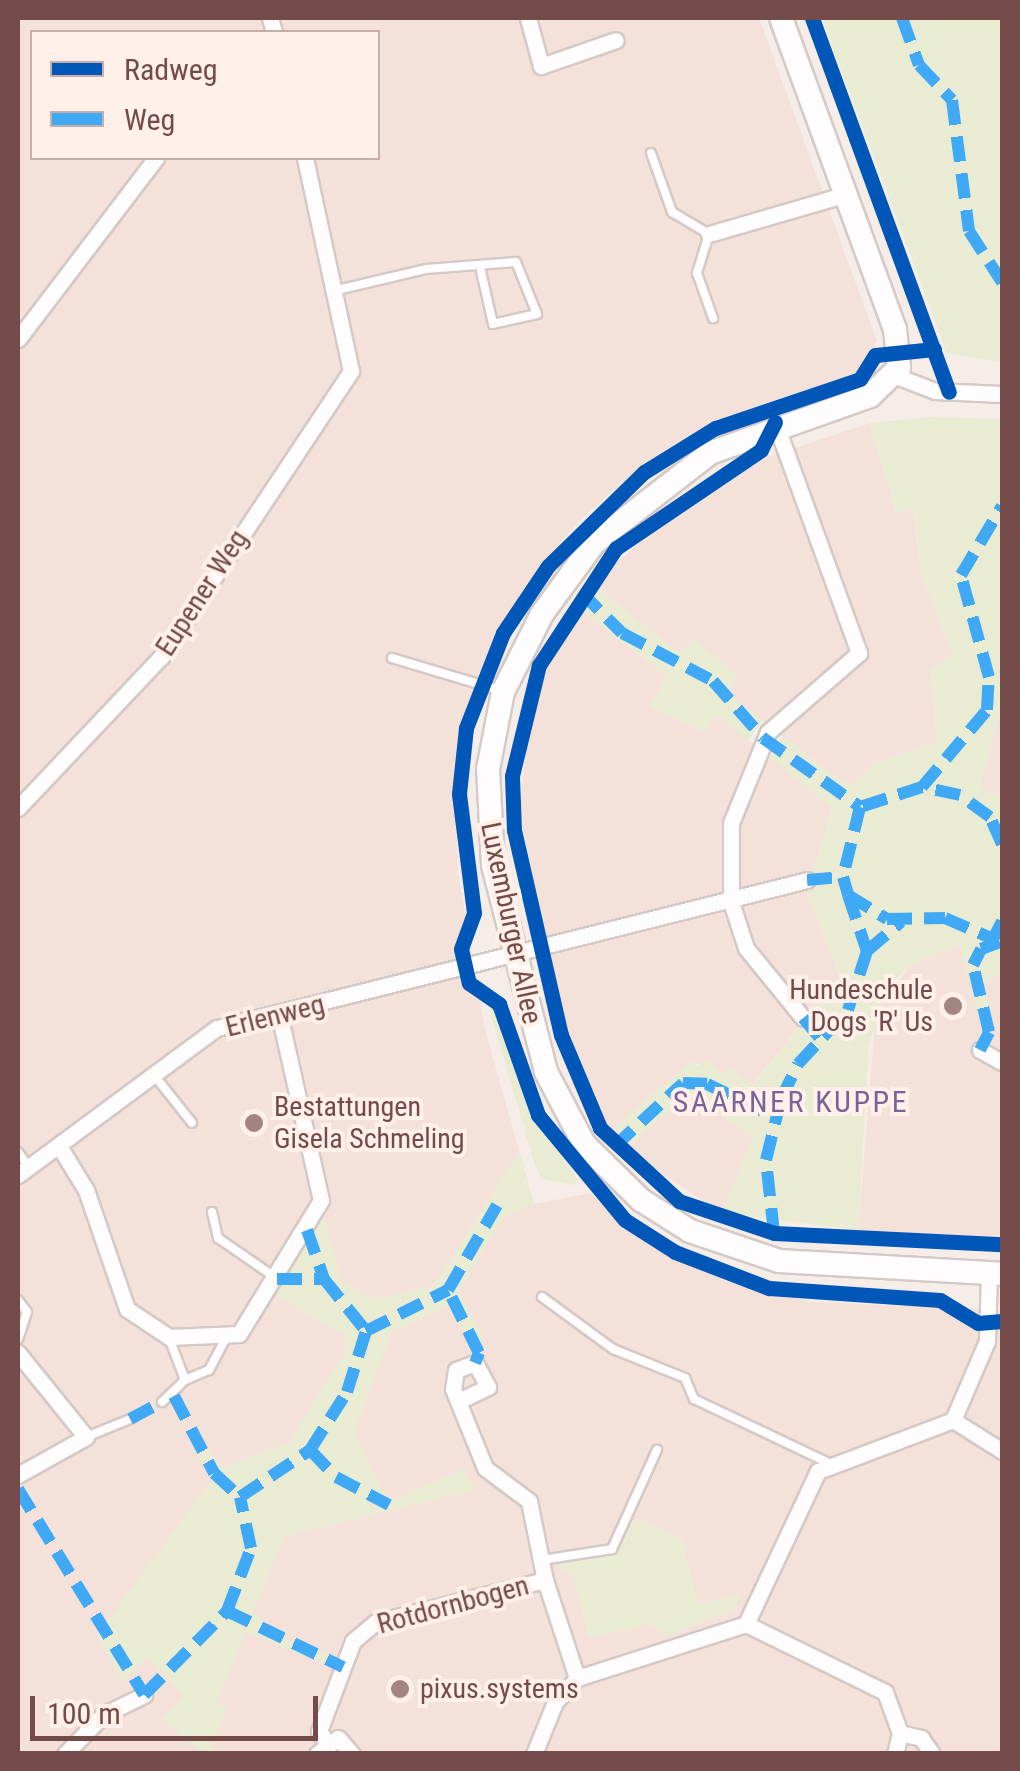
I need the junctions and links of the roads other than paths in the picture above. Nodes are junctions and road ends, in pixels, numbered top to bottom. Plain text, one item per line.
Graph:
1 (528, 18) edge
2 (781, 18) edge
3 (616, 40) dead end
4 (651, 153) dead end
5 (154, 160) edge
6 (305, 160) edge
7 (848, 194) junction
8 (709, 234) junction
9 (481, 271) junction
10 (337, 290) junction
11 (713, 318) dead end
12 (18, 339) edge
13 (896, 376) junction
14 (1002, 394) edge
15 (776, 422) junction
16 (392, 658) dead end
17 (503, 692) junction
18 (18, 808) edge
19 (807, 880) dead end
20 (731, 902) junction
21 (514, 955) junction
22 (278, 1014) junction
23 (803, 1018) dead end
24 (980, 1050) dead end
25 (1002, 1062) edge
26 (154, 1074) junction
27 (192, 1123) dead end
28 (58, 1146) junction
29 (18, 1152) edge
30 (23, 1171) edge
31 (212, 1212) dead end
32 (996, 1273) edge
33 (277, 1279) junction
34 (542, 1297) dead end
35 (18, 1300) edge
36 (169, 1337) junction
37 (18, 1340) edge
38 (225, 1340) junction
39 (18, 1353) edge
40 (185, 1380) junction
41 (464, 1398) dead end
42 (162, 1402) dead end
43 (130, 1419) dead end
44 (953, 1420) junction
45 (86, 1438) junction
46 (657, 1450) dead end
47 (1002, 1450) edge
48 (829, 1463) junction
49 (18, 1474) edge
50 (542, 1560) junction
51 (545, 1580) junction
52 (746, 1624) junction
53 (577, 1678) junction
54 (144, 1695) dead end
55 (900, 1733) junction
56 (321, 1747) edge
57 (65, 1754) edge
58 (352, 1754) edge
59 (534, 1754) edge
60 (895, 1754) edge
61 (932, 1754) edge

1 - 3 street
2 - 7 street
4 - 8 lane
5 - 12 street
6 - 10 street
7 - 8 street
7 - 13 street
8 - 11 lane
9 - 9 lane
9 - 10 lane
10 - 18 street, Eupener Weg
13 - 14 street
13 - 15 street, Luxemburger Allee
15 - 17 street, Luxemburger Allee
15 - 20 street
16 - 17 lane
17 - 21 street, Luxemburger Allee
19 - 20 street, Erlenweg
20 - 21 street, Erlenweg
20 - 23 street
21 - 22 street, Erlenweg
21 - 32 street, Luxemburger Allee
22 - 26 street, Erlenweg
22 - 33 street
24 - 25 street
26 - 27 lane
26 - 28 street, Erlenweg
28 - 30 street, Erlenweg
28 - 36 street
29 - 30 lane
31 - 33 lane
32 - 44 street
33 - 38 street
34 - 48 lane
35 - 37 lane
36 - 38 street
36 - 40 lane
38 - 40 lane
39 - 45 street
40 - 42 lane
41 - 50 street, Rotdornbogen
43 - 45 lane
44 - 47 street
44 - 48 street
45 - 49 street
46 - 50 lane, Rotdornbogen
48 - 52 street
50 - 51 street, Rotdornbogen
51 - 53 street, Rotdornbogen
51 - 56 street, Rotdornbogen
52 - 53 street
52 - 55 street
53 - 59 street
54 - 57 street
55 - 60 street
55 - 61 street
56 - 58 street, Rotdornbogen

